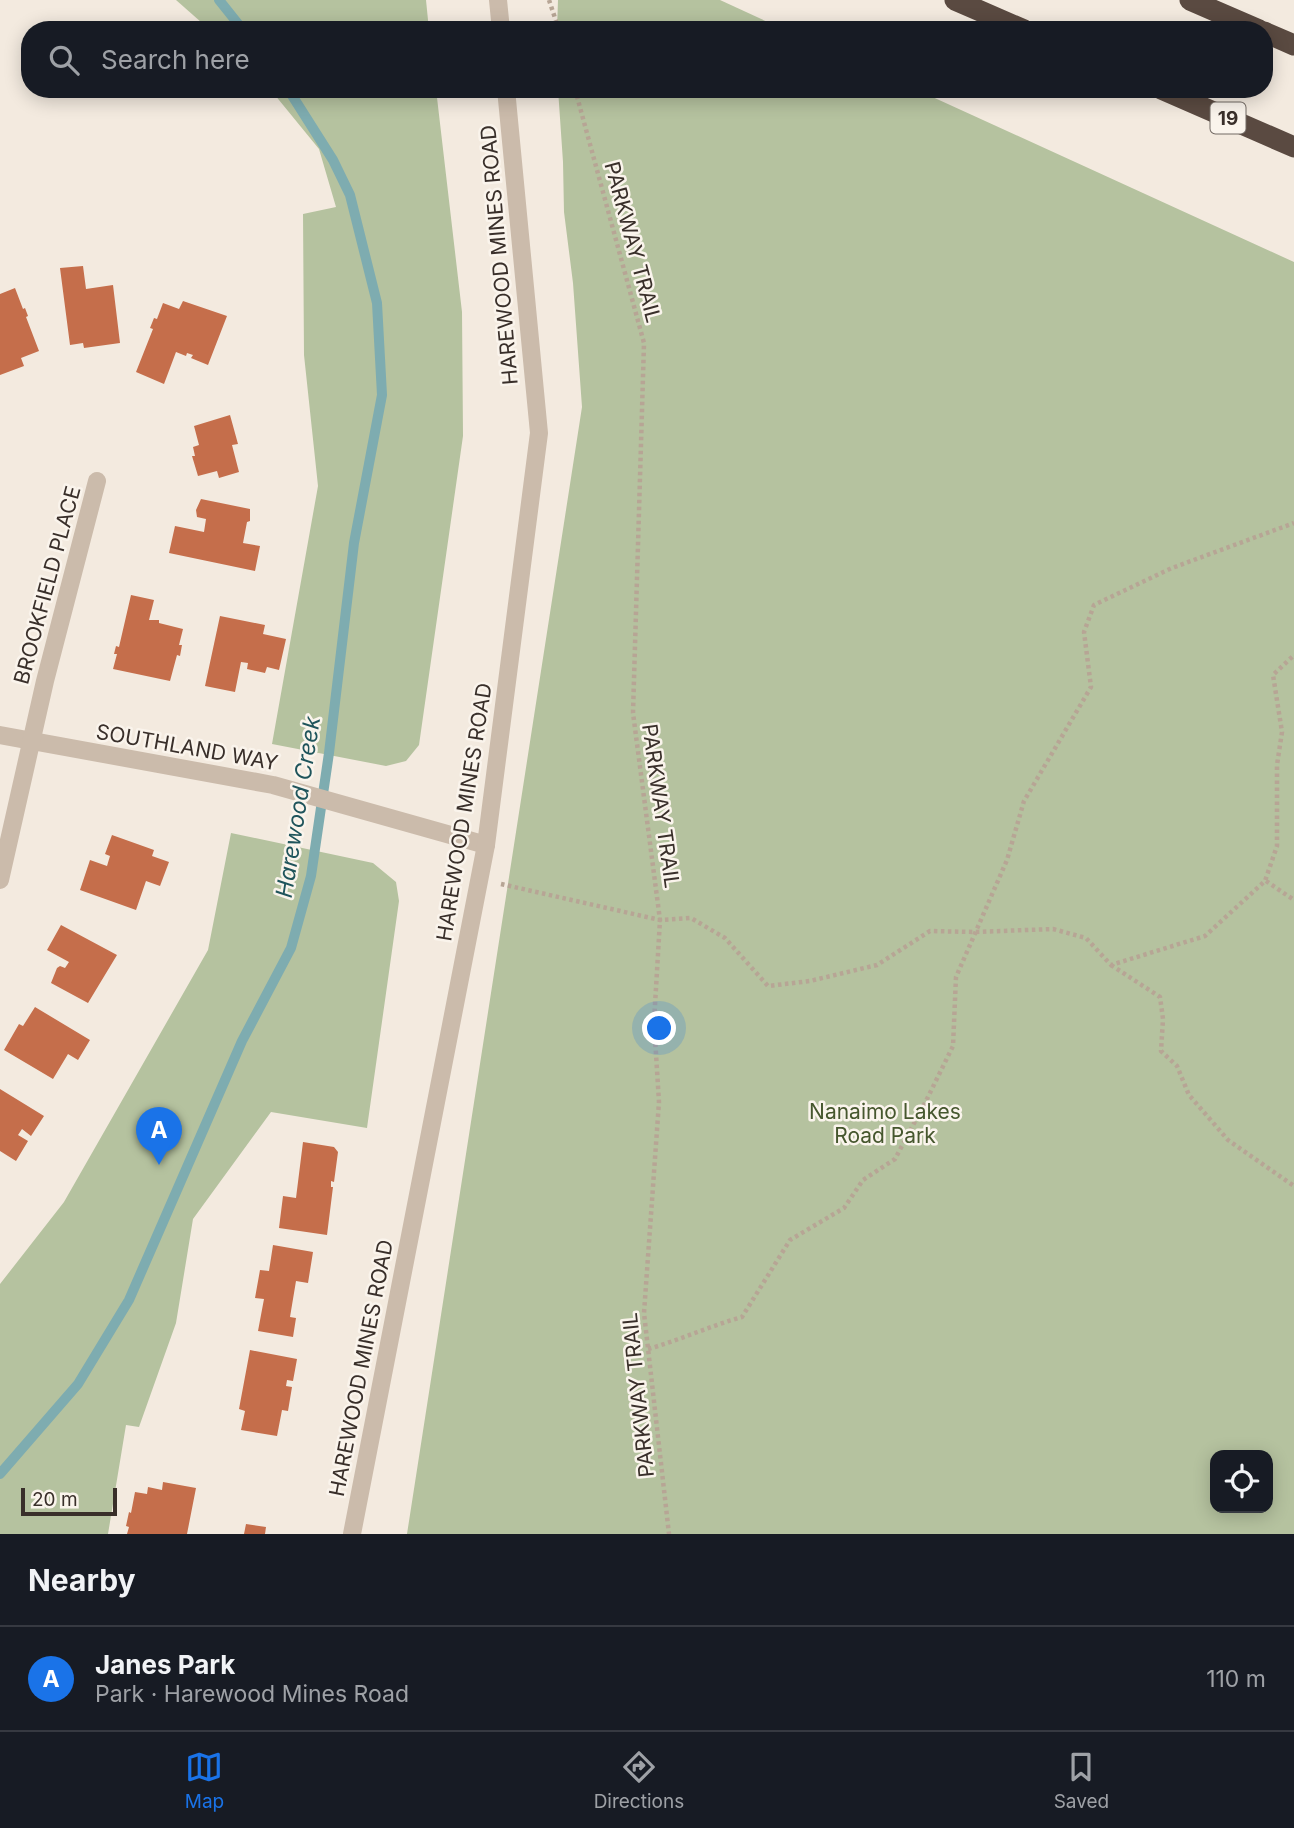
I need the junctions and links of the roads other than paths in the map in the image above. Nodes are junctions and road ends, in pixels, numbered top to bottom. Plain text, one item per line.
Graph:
1 (498, 0) edge
2 (955, 0) edge
3 (1190, 0) edge
4 (500, 21) edge
5 (1003, 21) edge
6 (1238, 21) edge
7 (1273, 36) edge
8 (1294, 45) edge
9 (507, 98) edge
10 (1182, 98) edge
11 (1294, 147) edge
12 (97, 481) dead end
13 (0, 735) edge
14 (30, 742) junction
15 (486, 845) junction
16 (0, 880) edge
17 (352, 1534) edge

1 - 4 street
2 - 5 highway
3 - 6 highway
7 - 8 highway
9 - 15 street, HAREWOOD MINES ROAD
10 - 11 highway, 19
12 - 14 street, BROOKFIELD PLACE
13 - 14 street, SOUTHLAND WAY
14 - 15 street, SOUTHLAND WAY
14 - 16 street, BROOKFIELD PLACE
15 - 17 street, HAREWOOD MINES ROAD

